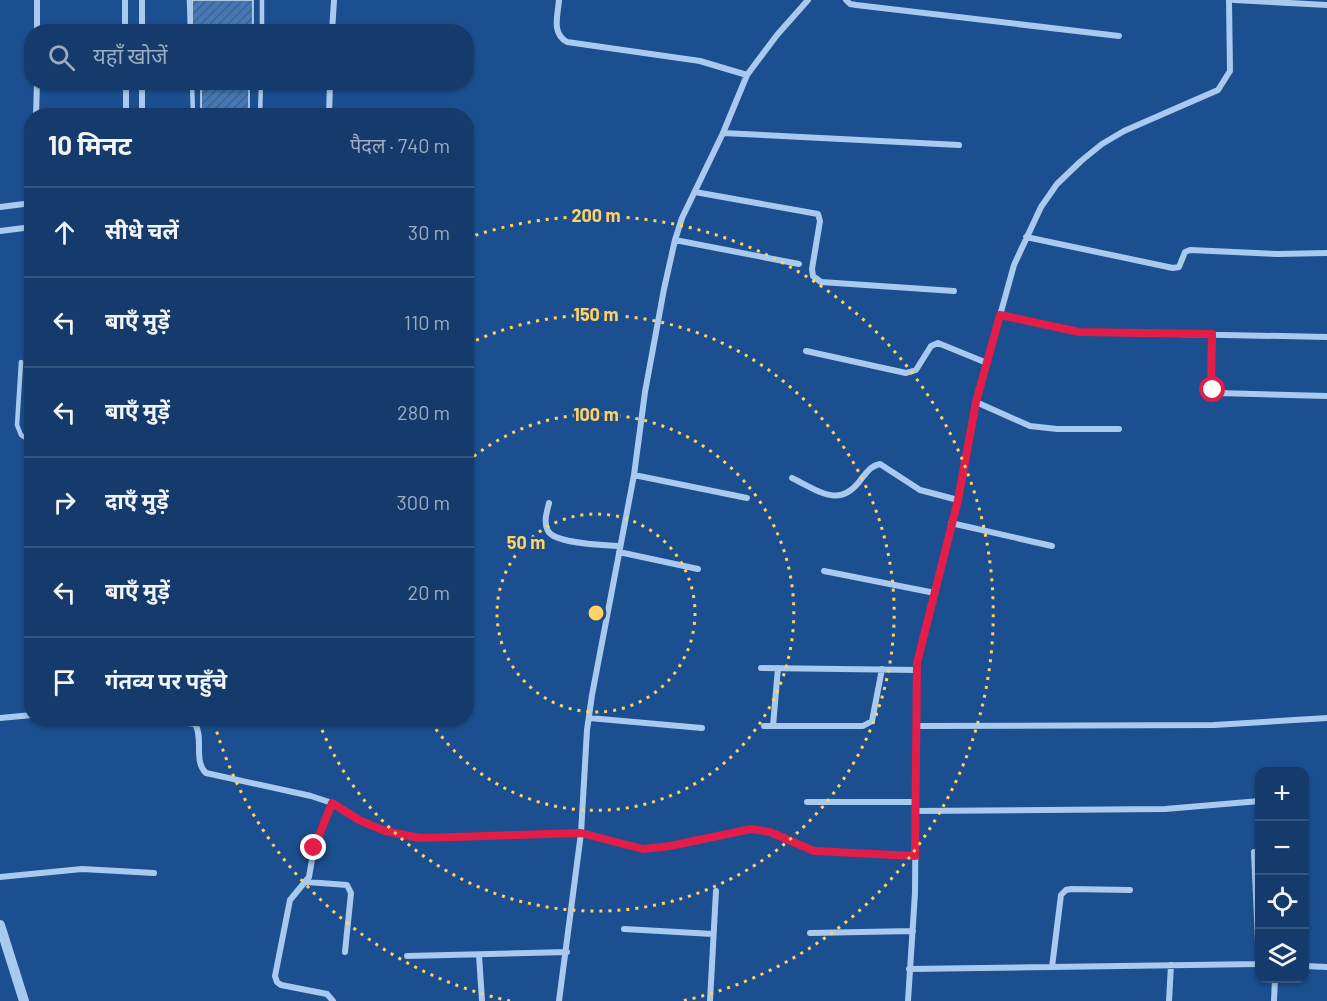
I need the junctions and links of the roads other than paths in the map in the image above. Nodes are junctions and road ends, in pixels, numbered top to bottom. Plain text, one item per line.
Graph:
1 (37, 0) edge
2 (125, 0) edge
3 (142, 0) edge
4 (189, 0) edge
5 (262, 0) edge
6 (334, 0) edge
7 (559, 0) edge
8 (808, 0) edge
9 (846, 0) edge
10 (1229, 0) edge
11 (1234, 0) edge
12 (1327, 5) edge
13 (37, 24) edge
14 (125, 24) edge
15 (142, 24) edge
16 (190, 24) edge
17 (262, 24) edge
18 (332, 24) edge
19 (1119, 36) dead end
20 (747, 75) junction
21 (36, 90) edge
22 (126, 90) edge
23 (142, 90) edge
24 (192, 90) edge
25 (261, 90) edge
26 (330, 90) edge
27 (36, 108) edge
28 (126, 108) edge
29 (142, 108) edge
30 (193, 108) edge
31 (260, 108) edge
32 (328, 108) edge
33 (723, 133) junction
34 (959, 145) dead end
35 (695, 192) junction
36 (24, 204) edge
37 (0, 207) edge
38 (24, 228) edge
39 (0, 231) edge
40 (1026, 237) junction
41 (675, 240) junction
42 (1327, 252) edge
43 (799, 264) dead end
44 (954, 291) dead end
45 (1000, 315) junction
46 (1212, 334) junction
47 (1327, 337) edge
48 (806, 351) dead end
49 (21, 362) dead end
50 (987, 363) junction
51 (1327, 396) edge
52 (976, 402) junction
53 (1119, 429) dead end
54 (24, 437) edge
55 (634, 475) junction
56 (792, 478) dead end
57 (747, 498) dead end
58 (958, 500) junction
59 (549, 503) dead end
60 (951, 523) junction
61 (1052, 546) dead end
62 (619, 549) junction
63 (698, 569) dead end
64 (824, 571) dead end
65 (935, 593) junction
66 (761, 668) dead end
67 (778, 668) junction
68 (882, 669) junction
69 (917, 670) junction
70 (24, 716) edge
71 (0, 718) edge
72 (589, 718) junction
73 (1327, 718) edge
74 (197, 726) edge
75 (764, 726) dead end
76 (773, 726) junction
77 (916, 726) junction
78 (702, 728) dead end
79 (1255, 801) edge
80 (807, 802) dead end
81 (915, 802) junction
82 (332, 803) junction
83 (915, 811) junction
84 (581, 833) junction
85 (1254, 852) dead end
86 (915, 856) junction
87 (154, 873) dead end
88 (0, 877) edge
89 (307, 882) junction
90 (1130, 890) dead end
91 (716, 891) dead end
92 (0, 925) edge
93 (624, 929) dead end
94 (1257, 929) edge
95 (913, 931) junction
96 (810, 933) dead end
97 (712, 934) junction
98 (345, 952) dead end
99 (567, 952) junction
100 (479, 955) junction
101 (407, 956) dead end
102 (1255, 964) edge
103 (1171, 966) junction
104 (1309, 966) edge
105 (1052, 967) junction
106 (1327, 967) edge
107 (909, 969) junction
108 (1275, 983) edge
109 (24, 1001) edge
110 (333, 1001) edge
111 (482, 1001) edge
112 (559, 1001) edge
113 (710, 1001) edge
114 (908, 1001) edge
115 (1169, 1001) edge
116 (1274, 1001) edge

1 - 13 street
2 - 14 street
3 - 15 street
4 - 16 lane
5 - 17 lane
6 - 18 street
7 - 20 street
8 - 20 street
9 - 19 street
10 - 40 street
11 - 12 street
20 - 33 street
21 - 27 street
22 - 28 street
23 - 29 street
24 - 30 lane
25 - 31 lane
26 - 32 street
33 - 34 street
33 - 35 street
35 - 41 street
35 - 44 street
36 - 37 street
38 - 39 street
40 - 42 street
40 - 45 street
41 - 43 street
41 - 55 street
45 - 46 street
45 - 50 street
46 - 47 street
46 - 51 street
48 - 50 street
49 - 54 lane
50 - 52 street
52 - 53 street
52 - 58 street
55 - 57 street
55 - 62 street
56 - 58 street
58 - 60 street
59 - 62 street
60 - 61 street
60 - 65 street
62 - 63 street
62 - 72 street
64 - 65 street
65 - 69 street
66 - 67 street
67 - 68 street
67 - 76 street
68 - 69 street
68 - 76 street
69 - 77 street
70 - 71 street
72 - 78 street
72 - 84 street
73 - 77 street
74 - 82 street
75 - 76 street
77 - 81 street
79 - 83 street
80 - 81 street
81 - 83 street
82 - 84 street
82 - 89 street
83 - 86 street
84 - 86 street
84 - 99 street
85 - 94 street
86 - 95 street
87 - 88 street
89 - 98 street
89 - 110 street
90 - 105 street
91 - 97 street
92 - 109 street
93 - 97 street
95 - 96 street
95 - 107 street
97 - 113 street
99 - 100 street
99 - 112 street
100 - 101 street
100 - 111 street
102 - 103 street
103 - 105 street
103 - 115 street
104 - 106 street
105 - 107 street
107 - 114 street
108 - 116 street

